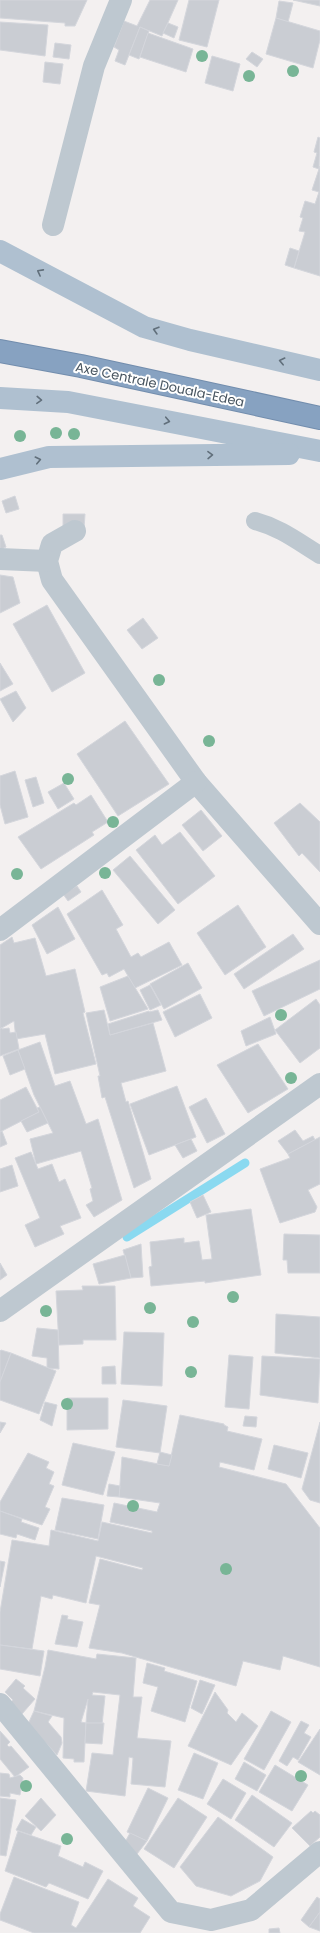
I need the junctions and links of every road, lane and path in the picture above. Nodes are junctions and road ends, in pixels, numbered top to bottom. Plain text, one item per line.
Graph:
1 (121, 0) edge
2 (53, 225) dead end
3 (0, 251) edge
4 (0, 351) edge
5 (320, 370) edge
6 (0, 398) edge
7 (320, 418) edge
8 (320, 452) edge
9 (0, 468) edge
10 (255, 522) dead end
11 (75, 531) dead end
12 (320, 555) edge
13 (0, 559) edge
14 (47, 561) junction
15 (196, 782) junction
16 (320, 924) edge
17 (0, 930) edge
18 (320, 1084) edge
19 (0, 1311) edge
20 (0, 1704) edge
21 (320, 1852) edge

1 - 2 street
5 -> 3 main road
4 - 7 highway, Axe Centrale Douala-Edea
6 -> 8 main road
9 -> 8 main road
10 - 12 lane
11 - 14 street
13 - 14 street
14 - 15 street
15 - 16 street
15 - 17 street
18 - 19 street
20 - 21 street

